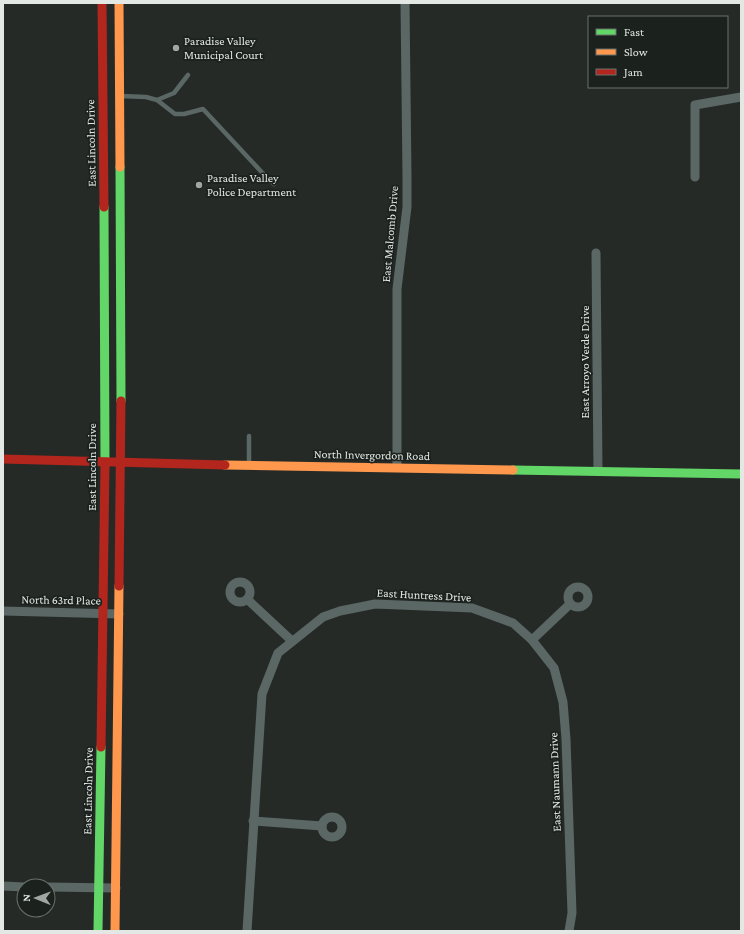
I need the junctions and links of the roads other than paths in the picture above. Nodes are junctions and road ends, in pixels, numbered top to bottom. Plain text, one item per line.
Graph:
1 (102, 3) edge
2 (119, 3) edge
3 (405, 3) edge
4 (188, 75) dead end
5 (119, 96) junction
6 (103, 97) junction
7 (741, 97) edge
8 (157, 100) junction
9 (695, 178) dead end
10 (274, 184) dead end
11 (596, 253) dead end
12 (120, 295) junction
13 (105, 296) junction
14 (249, 436) dead end
15 (3, 459) edge
16 (105, 461) junction
17 (120, 463) junction
18 (249, 466) junction
19 (396, 467) junction
20 (598, 471) junction
21 (741, 474) edge
22 (247, 599) dead end
23 (570, 604) dead end
24 (3, 611) edge
25 (103, 613) junction
26 (119, 614) junction
27 (532, 640) junction
28 (292, 641) junction
29 (254, 821) junction
30 (322, 826) dead end
31 (3, 886) edge
32 (16, 887) edge
33 (56, 887) edge
34 (99, 887) junction
35 (116, 888) junction
36 (98, 931) edge
37 (115, 931) edge
38 (247, 931) edge
39 (569, 931) edge

1 - 6 main road, East Lincoln Drive
2 - 5 main road
3 - 19 street, East Malcomb Drive
4 - 8 lane
5 - 6 main road
5 - 8 lane
5 - 12 main road
6 - 13 main road, East Lincoln Drive
7 - 9 street
8 - 10 lane
11 - 20 street, East Arroyo Verde Drive
12 - 13 main road
12 - 17 main road
13 - 16 main road, East Lincoln Drive
14 - 18 lane
15 - 16 main road, North Invergordon Road
16 - 17 main road, North Invergordon Road
16 - 25 main road, East Lincoln Drive
17 - 18 main road, North Invergordon Road
17 - 26 main road
18 - 19 main road, North Invergordon Road
19 - 20 main road, North Invergordon Road
20 - 21 main road, North Invergordon Road
22 - 28 street
23 - 27 street
24 - 25 street, North 63rd Place
25 - 26 street, North 63rd Place
25 - 34 main road, East Lincoln Drive
26 - 35 main road
27 - 28 street, East Huntress Drive
27 - 39 street, East Naumann Drive
28 - 29 street, East Huntress Drive
29 - 30 street
29 - 38 street, East Huntress Drive
31 - 32 street
33 - 34 street
34 - 35 street
34 - 36 main road, East Lincoln Drive
35 - 37 main road

